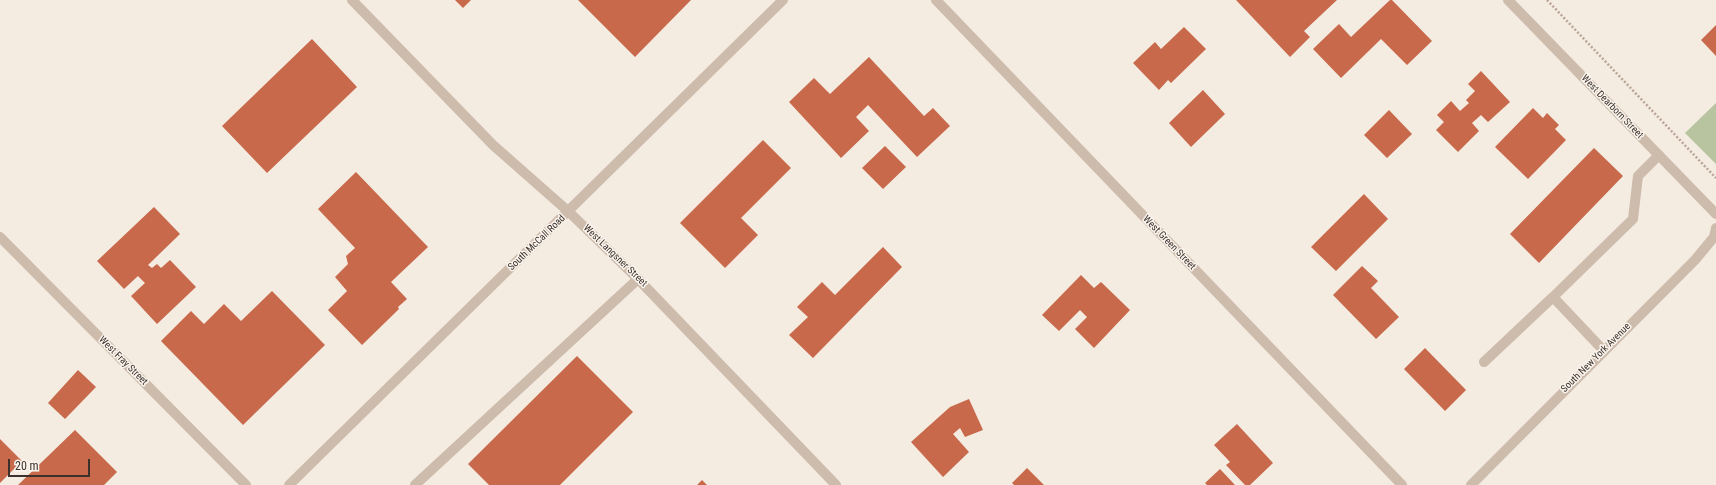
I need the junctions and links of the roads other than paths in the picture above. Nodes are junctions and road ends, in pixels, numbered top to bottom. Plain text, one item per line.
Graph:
1 (352, 0) edge
2 (783, 0) edge
3 (936, 0) edge
4 (1508, 0) edge
5 (1659, 155) junction
6 (569, 212) junction
7 (1716, 214) edge
8 (1716, 228) edge
9 (0, 237) edge
10 (638, 279) junction
11 (1553, 297) junction
12 (1604, 351) junction
13 (1484, 362) dead end
14 (246, 485) edge
15 (290, 485) edge
16 (414, 485) edge
17 (836, 485) edge
18 (1402, 485) edge
19 (1471, 485) edge

1 - 6 street, West Langsner Street
2 - 6 street, South McCall Road
3 - 18 street, West Green Street
4 - 5 street, West Dearborn Street
5 - 7 street, West Dearborn Street
5 - 11 street
6 - 10 street, West Langsner Street
6 - 15 street, South McCall Road
8 - 12 street, South New York Avenue
9 - 14 street, West Fray Street
10 - 16 street
10 - 17 street, West Langsner Street
11 - 12 street
11 - 13 street
12 - 19 street, South New York Avenue

